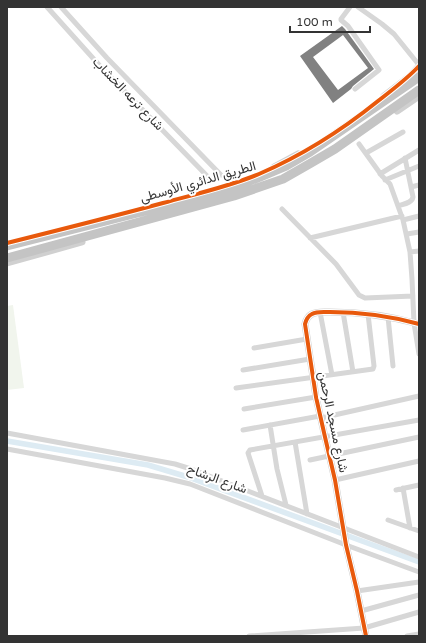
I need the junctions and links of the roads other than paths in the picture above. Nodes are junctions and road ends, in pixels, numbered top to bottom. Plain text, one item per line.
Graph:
1 (47, 7) edge
2 (61, 7) edge
3 (350, 7) edge
4 (358, 7) edge
5 (419, 65) edge
6 (414, 77) edge
7 (355, 89) dead end
8 (419, 89) edge
9 (419, 96) edge
10 (403, 132) dead end
11 (359, 144) dead end
12 (419, 150) edge
13 (366, 154) junction
14 (405, 158) junction
15 (288, 160) junction
16 (419, 166) edge
17 (408, 171) junction
18 (380, 174) junction
19 (220, 175) dead end
20 (298, 175) junction
21 (211, 180) dead end
22 (385, 180) junction
23 (419, 185) edge
24 (411, 187) junction
25 (416, 196) edge
26 (398, 206) junction
27 (282, 209) dead end
28 (419, 216) edge
29 (108, 217) junction
30 (403, 218) junction
31 (419, 232) edge
32 (113, 234) junction
33 (407, 234) junction
34 (310, 238) junction
35 (7, 244) edge
36 (419, 251) edge
37 (410, 252) junction
38 (7, 258) edge
39 (7, 263) edge
40 (419, 278) edge
41 (412, 279) junction
42 (413, 296) junction
43 (320, 312) junction
44 (343, 312) junction
45 (368, 314) junction
46 (388, 317) junction
47 (416, 324) edge
48 (307, 339) junction
49 (254, 348) dead end
50 (419, 354) edge
51 (310, 359) junction
52 (393, 366) dead end
53 (243, 370) dead end
54 (353, 372) junction
55 (332, 375) junction
56 (313, 377) junction
57 (236, 388) dead end
58 (419, 396) edge
59 (316, 397) junction
60 (244, 409) dead end
61 (320, 417) junction
62 (419, 420) edge
63 (270, 425) junction
64 (243, 430) dead end
65 (7, 433) edge
66 (324, 437) junction
67 (419, 437) edge
68 (294, 442) junction
69 (273, 446) junction
70 (7, 449) edge
71 (329, 456) junction
72 (310, 460) dead end
73 (419, 461) edge
74 (335, 480) junction
75 (419, 485) edge
76 (403, 488) junction
77 (396, 490) dead end
78 (262, 496) junction
79 (286, 505) junction
80 (307, 514) junction
81 (388, 520) dead end
82 (344, 528) junction
83 (410, 528) junction
84 (419, 531) edge
85 (346, 545) junction
86 (419, 557) edge
87 (419, 572) edge
88 (419, 582) edge
89 (357, 591) junction
90 (419, 595) edge
91 (361, 611) junction
92 (419, 612) edge
93 (364, 628) junction
94 (324, 633) edge
95 (292, 634) edge
96 (419, 634) edge
97 (249, 636) edge
98 (366, 636) edge
99 (407, 636) edge

1 - 21 street, شارع ترعه الخشاب
2 - 19 street, شارع ترعه الخشاب
3 - 7 street
4 - 5 street
5 - 6 street
6 - 8 street
6 - 15 street
6 - 35 highway, الطريق الدائري الأوسطى, bridge
8 - 38 highway, الطريق الدائري الأوسطى, bridge
9 - 20 street
10 - 13 street
11 - 13 street
12 - 14 street
13 - 18 street
14 - 17 street
14 - 18 street
15 - 20 street
15 - 29 street
16 - 17 street
17 - 22 street
17 - 24 street
18 - 22 street
20 - 32 street
22 - 26 street
23 - 24 street
24 - 25 street
25 - 26 street
26 - 30 street
27 - 34 street
28 - 30 street
29 - 32 street
29 - 35 street
30 - 33 street
30 - 34 street
31 - 33 street
32 - 39 street
33 - 37 street
34 - 42 street
36 - 37 street
37 - 41 street
40 - 41 street
41 - 42 street
42 - 47 street
43 - 44 street
43 - 48 street, شارع مسجد الرحمن
43 - 55 street
44 - 45 street
44 - 54 street
45 - 46 street
45 - 54 street
46 - 47 street
46 - 52 street
47 - 50 street
48 - 49 street
48 - 51 street, شارع مسجد الرحمن
51 - 53 street
51 - 56 street, شارع مسجد الرحمن
54 - 55 street
55 - 56 street
56 - 57 street
56 - 59 street, شارع مسجد الرحمن
58 - 61 street
59 - 60 street
59 - 61 street, شارع مسجد الرحمن
61 - 63 street
61 - 66 street, شارع مسجد الرحمن
62 - 66 street
63 - 64 street
63 - 69 street
65 - 78 street, شارع الرشاح
66 - 68 street
66 - 71 street, شارع مسجد الرحمن
67 - 71 street
68 - 69 street
68 - 80 street
69 - 78 street
69 - 79 street
70 - 85 street, شارع الرشاح
71 - 72 street
71 - 74 street, شارع مسجد الرحمن
73 - 74 street
74 - 82 street, شارع مسجد الرحمن
75 - 76 street
76 - 77 street
76 - 83 street
78 - 79 street, شارع الرشاح
79 - 80 street, شارع الرشاح
80 - 82 street, شارع الرشاح
81 - 83 street
82 - 85 street, شارع مسجد الرحمن
82 - 86 street, شارع الرشاح
83 - 84 street
85 - 87 street, شارع الرشاح
85 - 89 street, شارع مسجد الرحمن
88 - 89 street
89 - 91 street, شارع مسجد الرحمن
90 - 91 street
91 - 93 street, شارع مسجد الرحمن
92 - 93 street
93 - 94 street
93 - 98 street, شارع مسجد الرحمن
94 - 95 street
95 - 97 street
96 - 99 street

